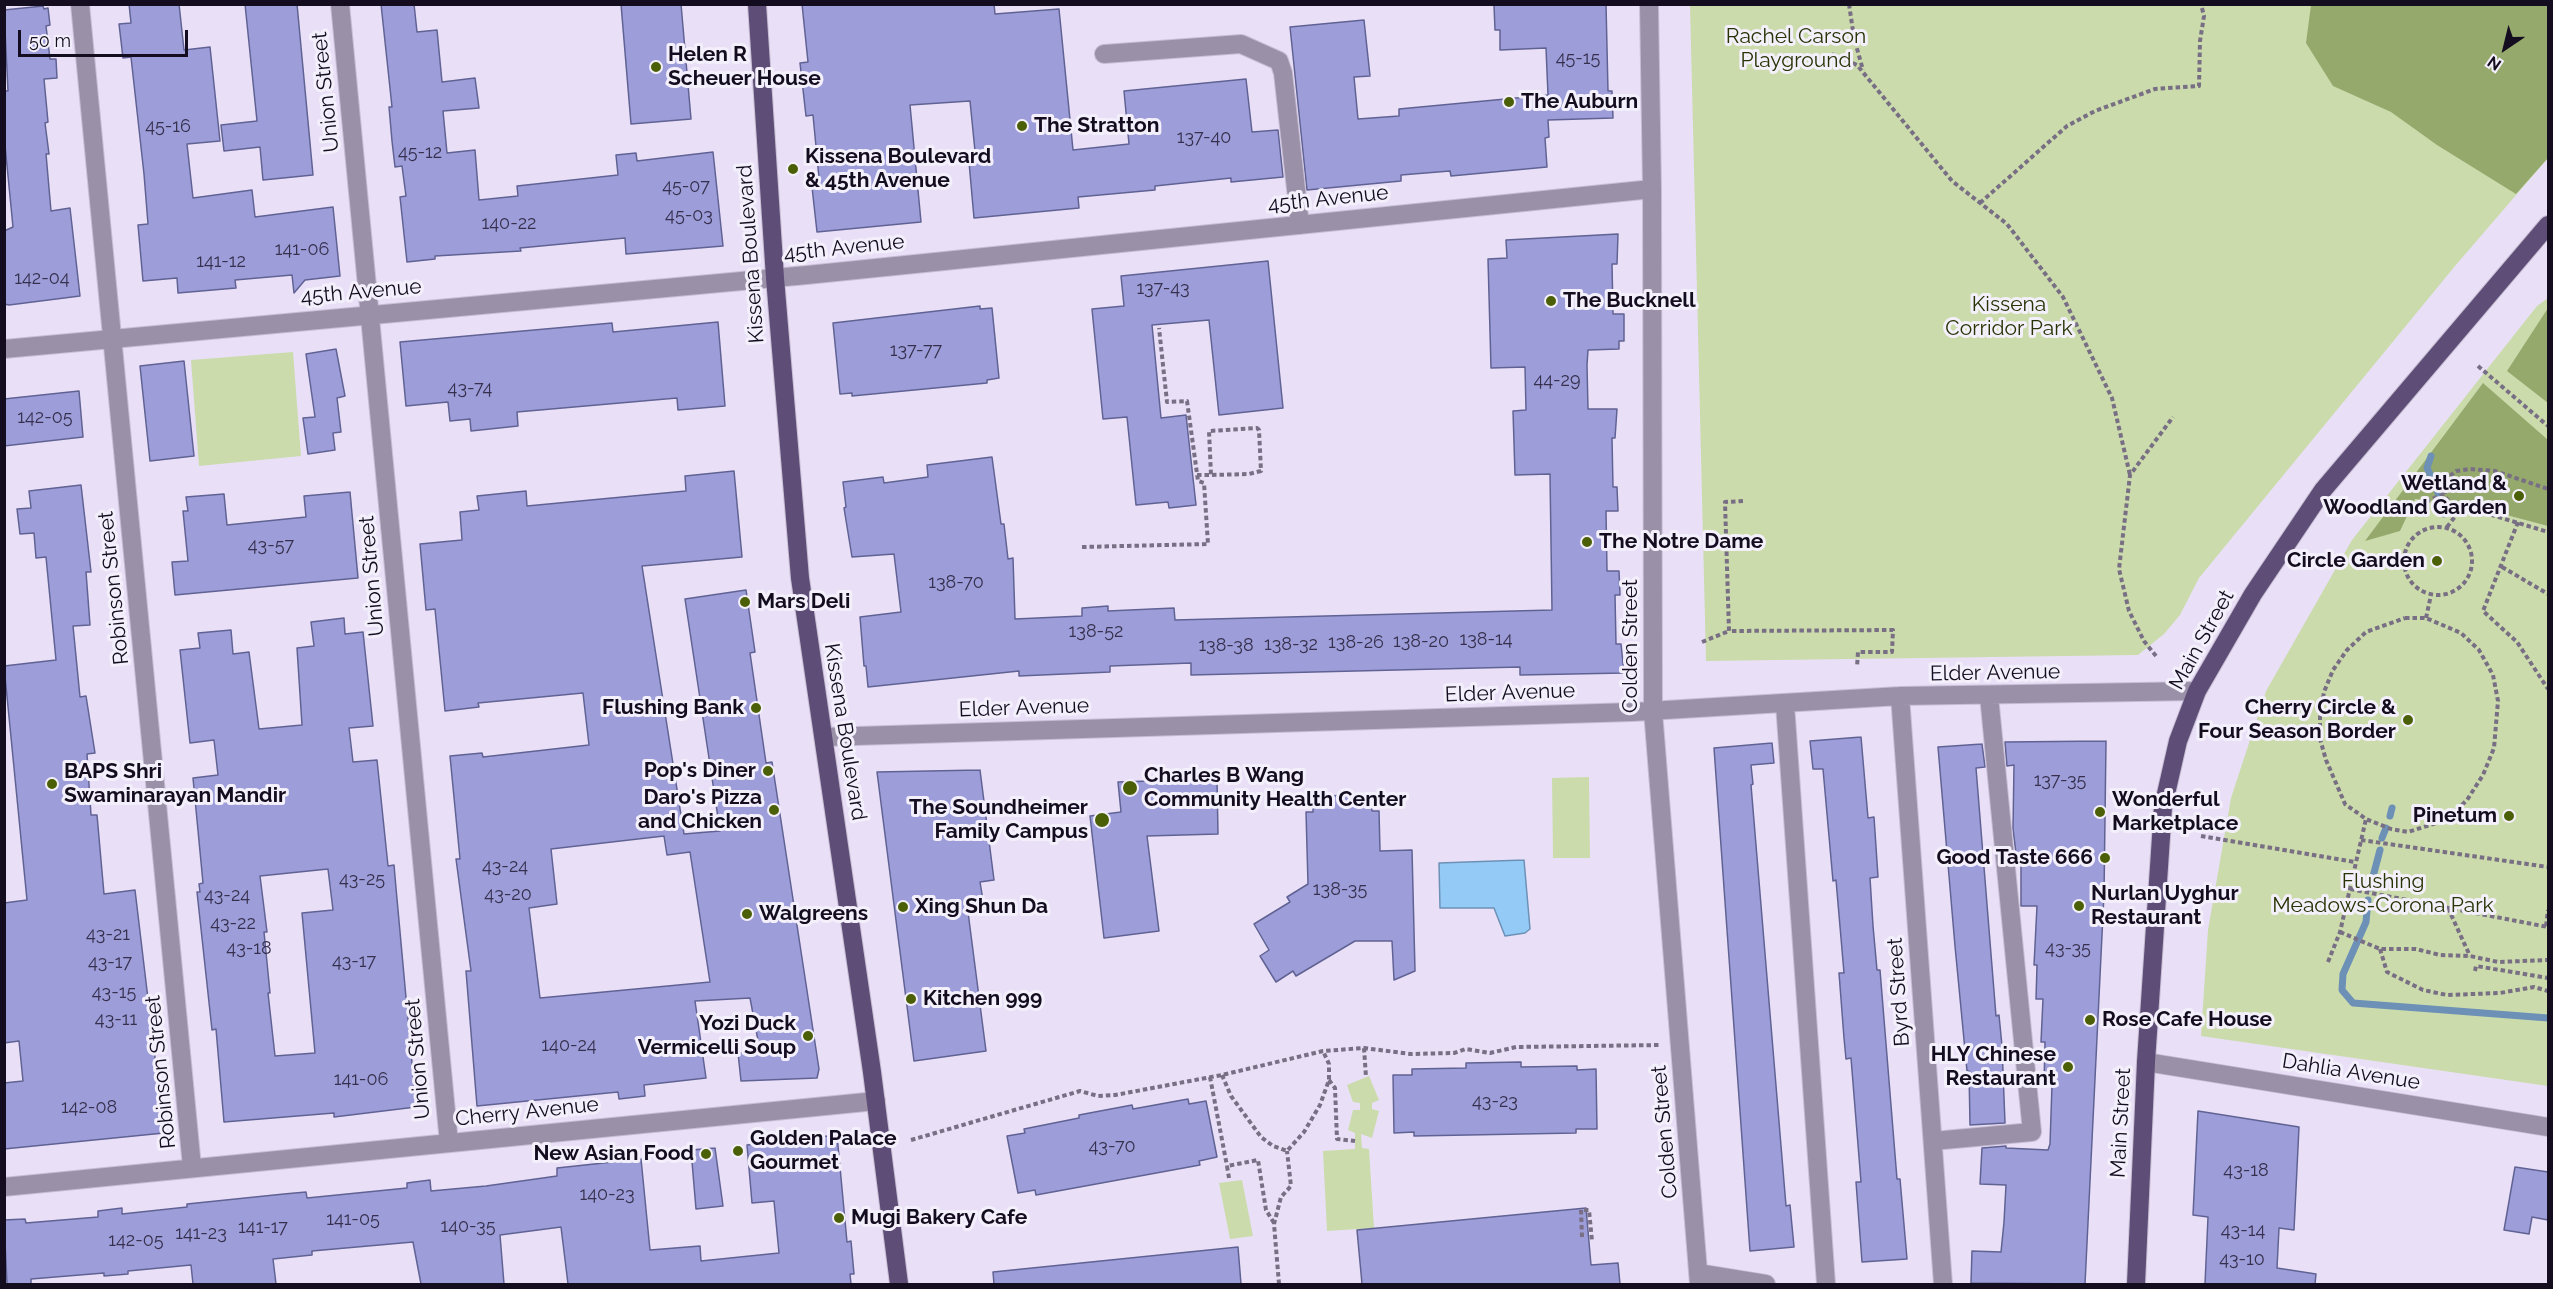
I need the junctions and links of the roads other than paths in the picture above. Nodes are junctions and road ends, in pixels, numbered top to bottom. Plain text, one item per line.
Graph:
1 (80, 4) edge
2 (340, 4) edge
3 (756, 4) edge
4 (1649, 4) edge
5 (1104, 54) dead end
6 (1652, 189) junction
7 (1300, 225) junction
8 (2548, 225) edge
9 (774, 278) junction
10 (370, 313) junction
11 (112, 339) junction
12 (4, 349) edge
13 (2197, 691) junction
14 (1899, 696) junction
15 (1989, 696) junction
16 (1785, 704) junction
17 (1653, 711) junction
18 (824, 737) junction
19 (2146, 1062) junction
20 (876, 1101) junction
21 (2548, 1127) edge
22 (1933, 1141) junction
23 (449, 1143) junction
24 (192, 1167) junction
25 (4, 1187) edge
26 (1699, 1279) edge
27 (899, 1284) edge
28 (1766, 1284) edge
29 (1826, 1284) edge
30 (1943, 1284) edge
31 (2136, 1284) edge

1 - 11 street, Robinson Street
2 - 10 street, Union Street
3 - 9 main road, Kissena Boulevard
4 - 6 street, Colden Street
5 - 7 street
6 - 7 street, 45th Avenue
6 - 17 street, Colden Street
7 - 9 street, 45th Avenue
8 - 13 main road, Main Street
9 - 10 street, 45th Avenue
9 - 18 main road, Kissena Boulevard
10 - 11 street, 45th Avenue
10 - 23 street, Union Street
11 - 12 street, 45th Avenue
11 - 24 street, Robinson Street
13 - 15 street, Elder Avenue
13 - 19 main road, Main Street
14 - 15 street, Elder Avenue
14 - 16 street, Elder Avenue
14 - 22 street, Byrd Street
15 - 22 street
16 - 17 street, Elder Avenue
16 - 29 street
17 - 18 street, Elder Avenue
17 - 26 street, Colden Street
18 - 20 main road, Kissena Boulevard
19 - 21 street, Dahlia Avenue
19 - 31 main road, Main Street
20 - 23 street, Cherry Avenue
20 - 27 main road, Kissena Boulevard
22 - 30 street, Byrd Street
23 - 24 street, Cherry Avenue
24 - 25 street, Cherry Avenue
26 - 28 street

